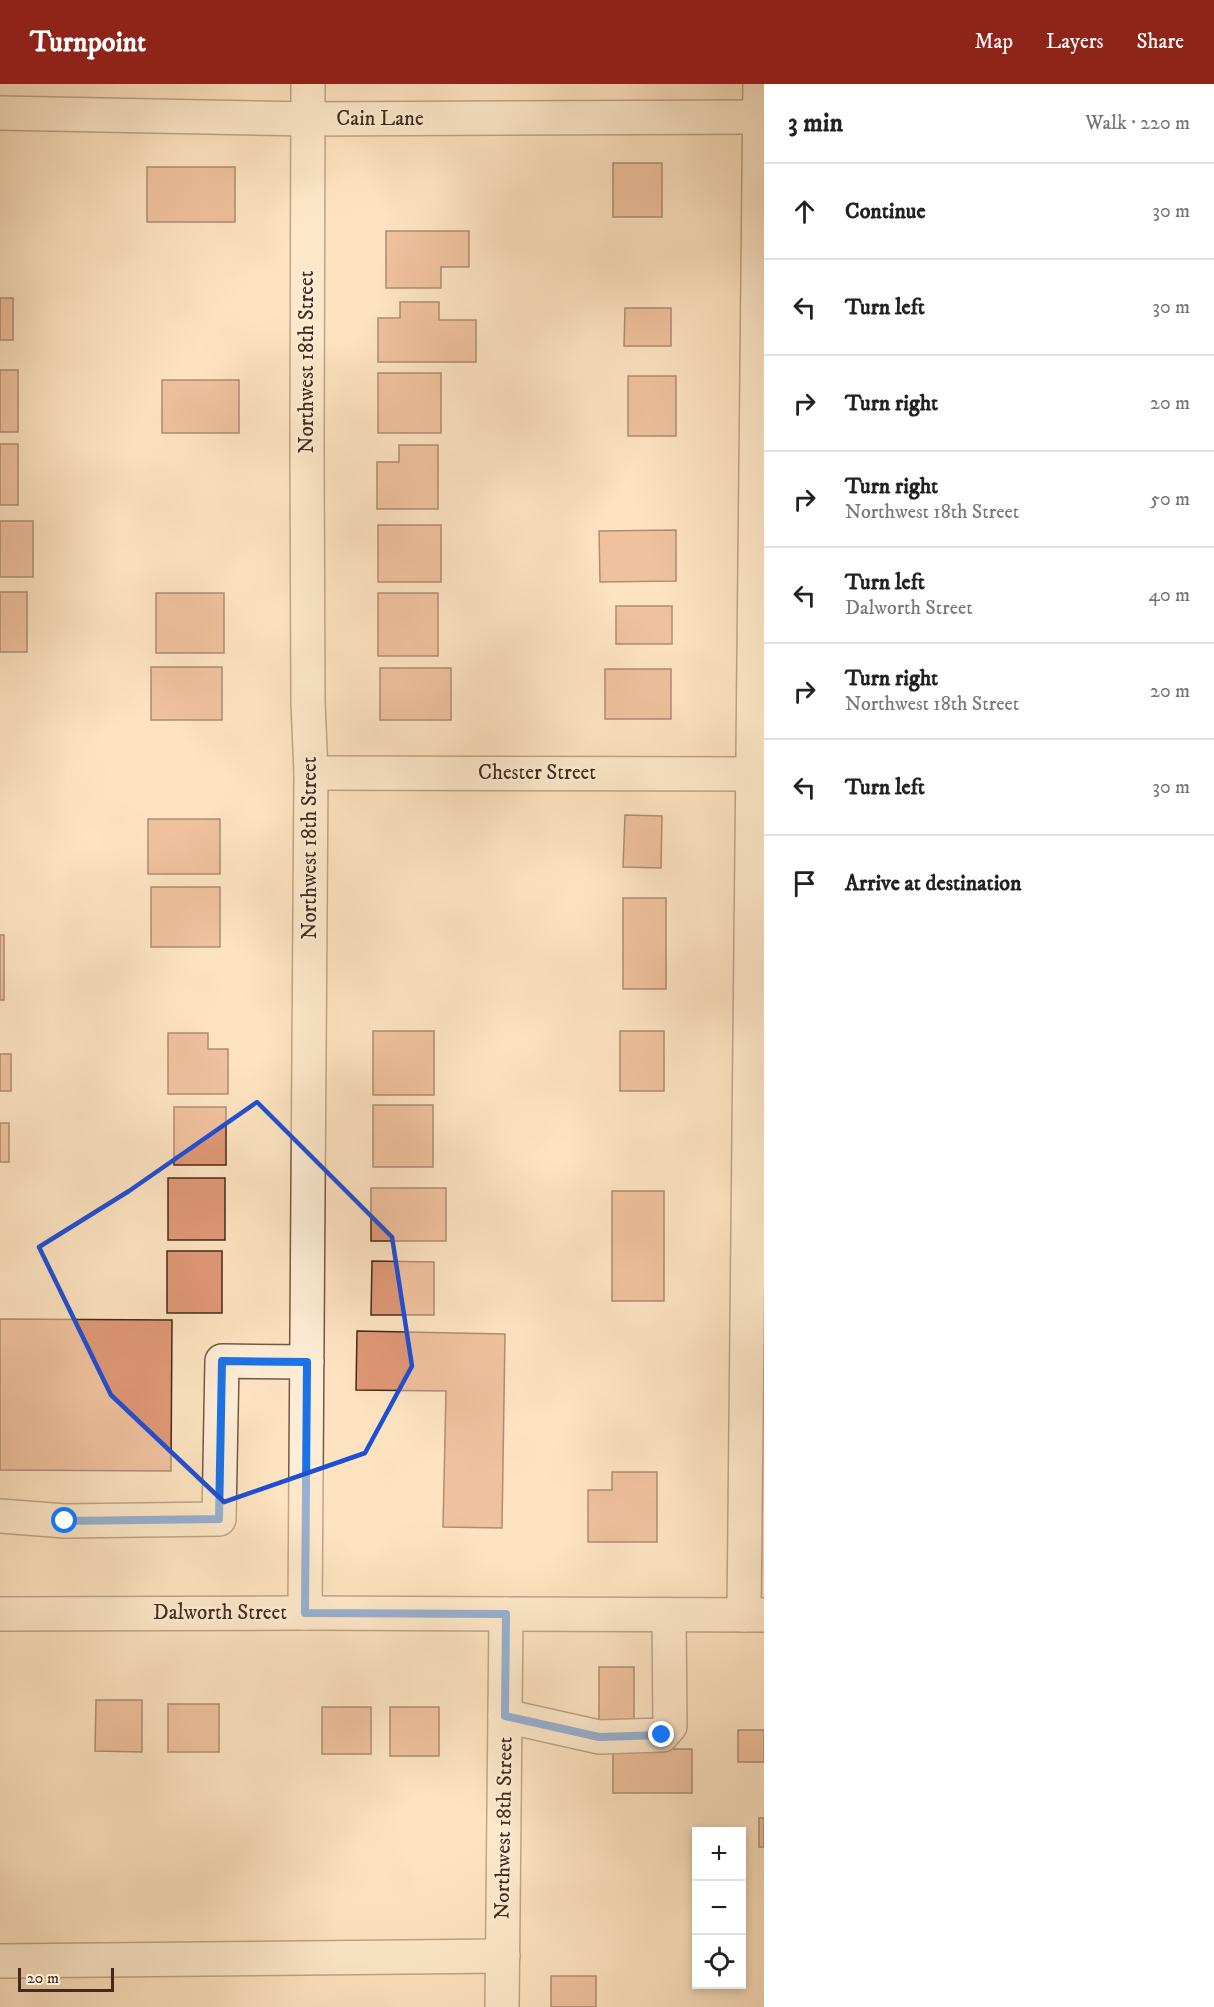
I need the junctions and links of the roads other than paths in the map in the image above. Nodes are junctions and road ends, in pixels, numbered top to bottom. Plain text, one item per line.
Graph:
1 (308, 84) edge
2 (760, 84) edge
3 (0, 114) edge
4 (760, 117) junction
5 (308, 119) junction
6 (762, 190) edge
7 (311, 773) junction
8 (758, 774) edge
9 (307, 1362) junction
10 (0, 1516) edge
11 (305, 1613) junction
12 (0, 1614) edge
13 (506, 1614) junction
14 (669, 1615) junction
15 (754, 1615) edge
16 (505, 1716) junction
17 (503, 1956) junction
18 (0, 1961) edge
19 (502, 2007) edge

1 - 5 street, Northwest 18th Street
2 - 4 street
3 - 5 street, Cain Lane
4 - 5 street, Cain Lane
4 - 6 street
5 - 7 street, Northwest 18th Street
6 - 8 street
7 - 8 street, Chester Street
7 - 9 street, Northwest 18th Street
8 - 15 street
9 - 10 street
9 - 11 street, Northwest 18th Street
11 - 12 street, Dalworth Street
11 - 13 street, Dalworth Street
13 - 14 street, Dalworth Street
13 - 16 street, Northwest 18th Street
14 - 15 street, Dalworth Street
14 - 16 street
16 - 17 street, Northwest 18th Street
17 - 18 street
17 - 19 street, Northwest 18th Street

